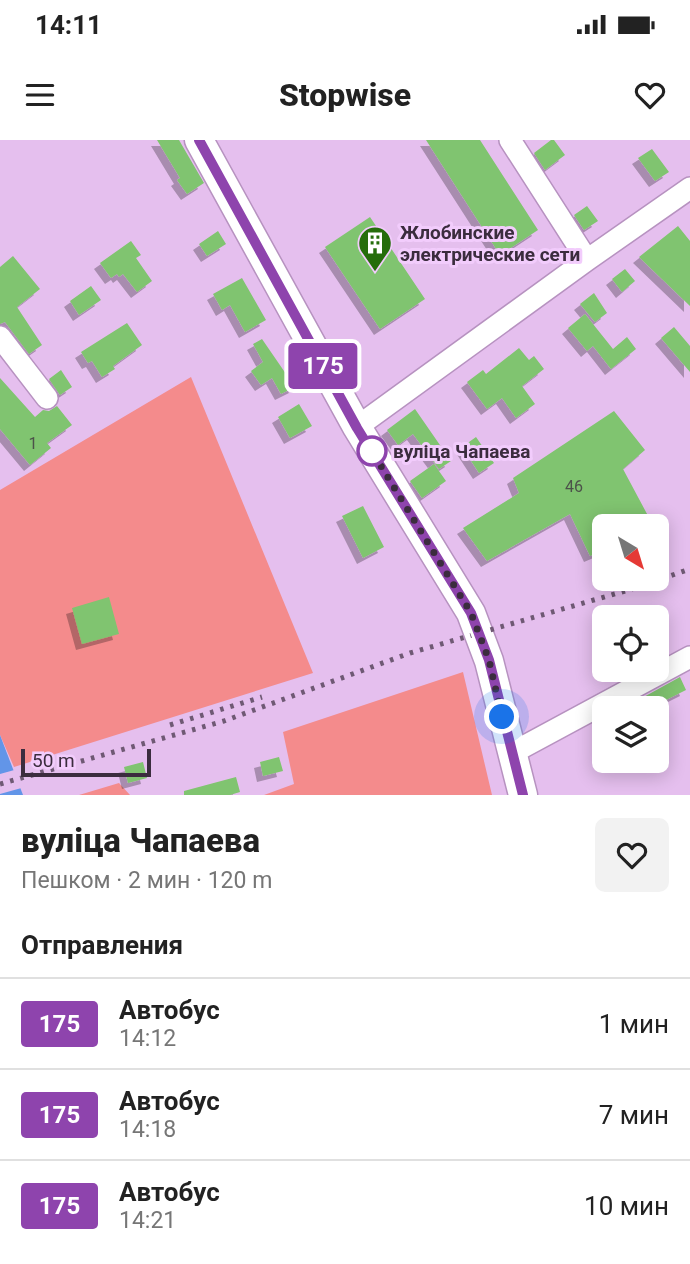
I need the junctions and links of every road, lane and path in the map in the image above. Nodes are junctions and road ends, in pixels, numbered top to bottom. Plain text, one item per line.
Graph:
1 (199, 140) edge
2 (510, 140) edge
3 (690, 188) edge
4 (587, 260) junction
5 (0, 337) edge
6 (47, 398) dead end
7 (357, 428) junction
8 (690, 657) edge
9 (512, 753) junction
10 (523, 795) edge

1 - 7 main road
2 - 4 street
3 - 4 street
4 - 7 street
5 - 6 street
7 - 9 main road
8 - 9 street
9 - 10 main road

